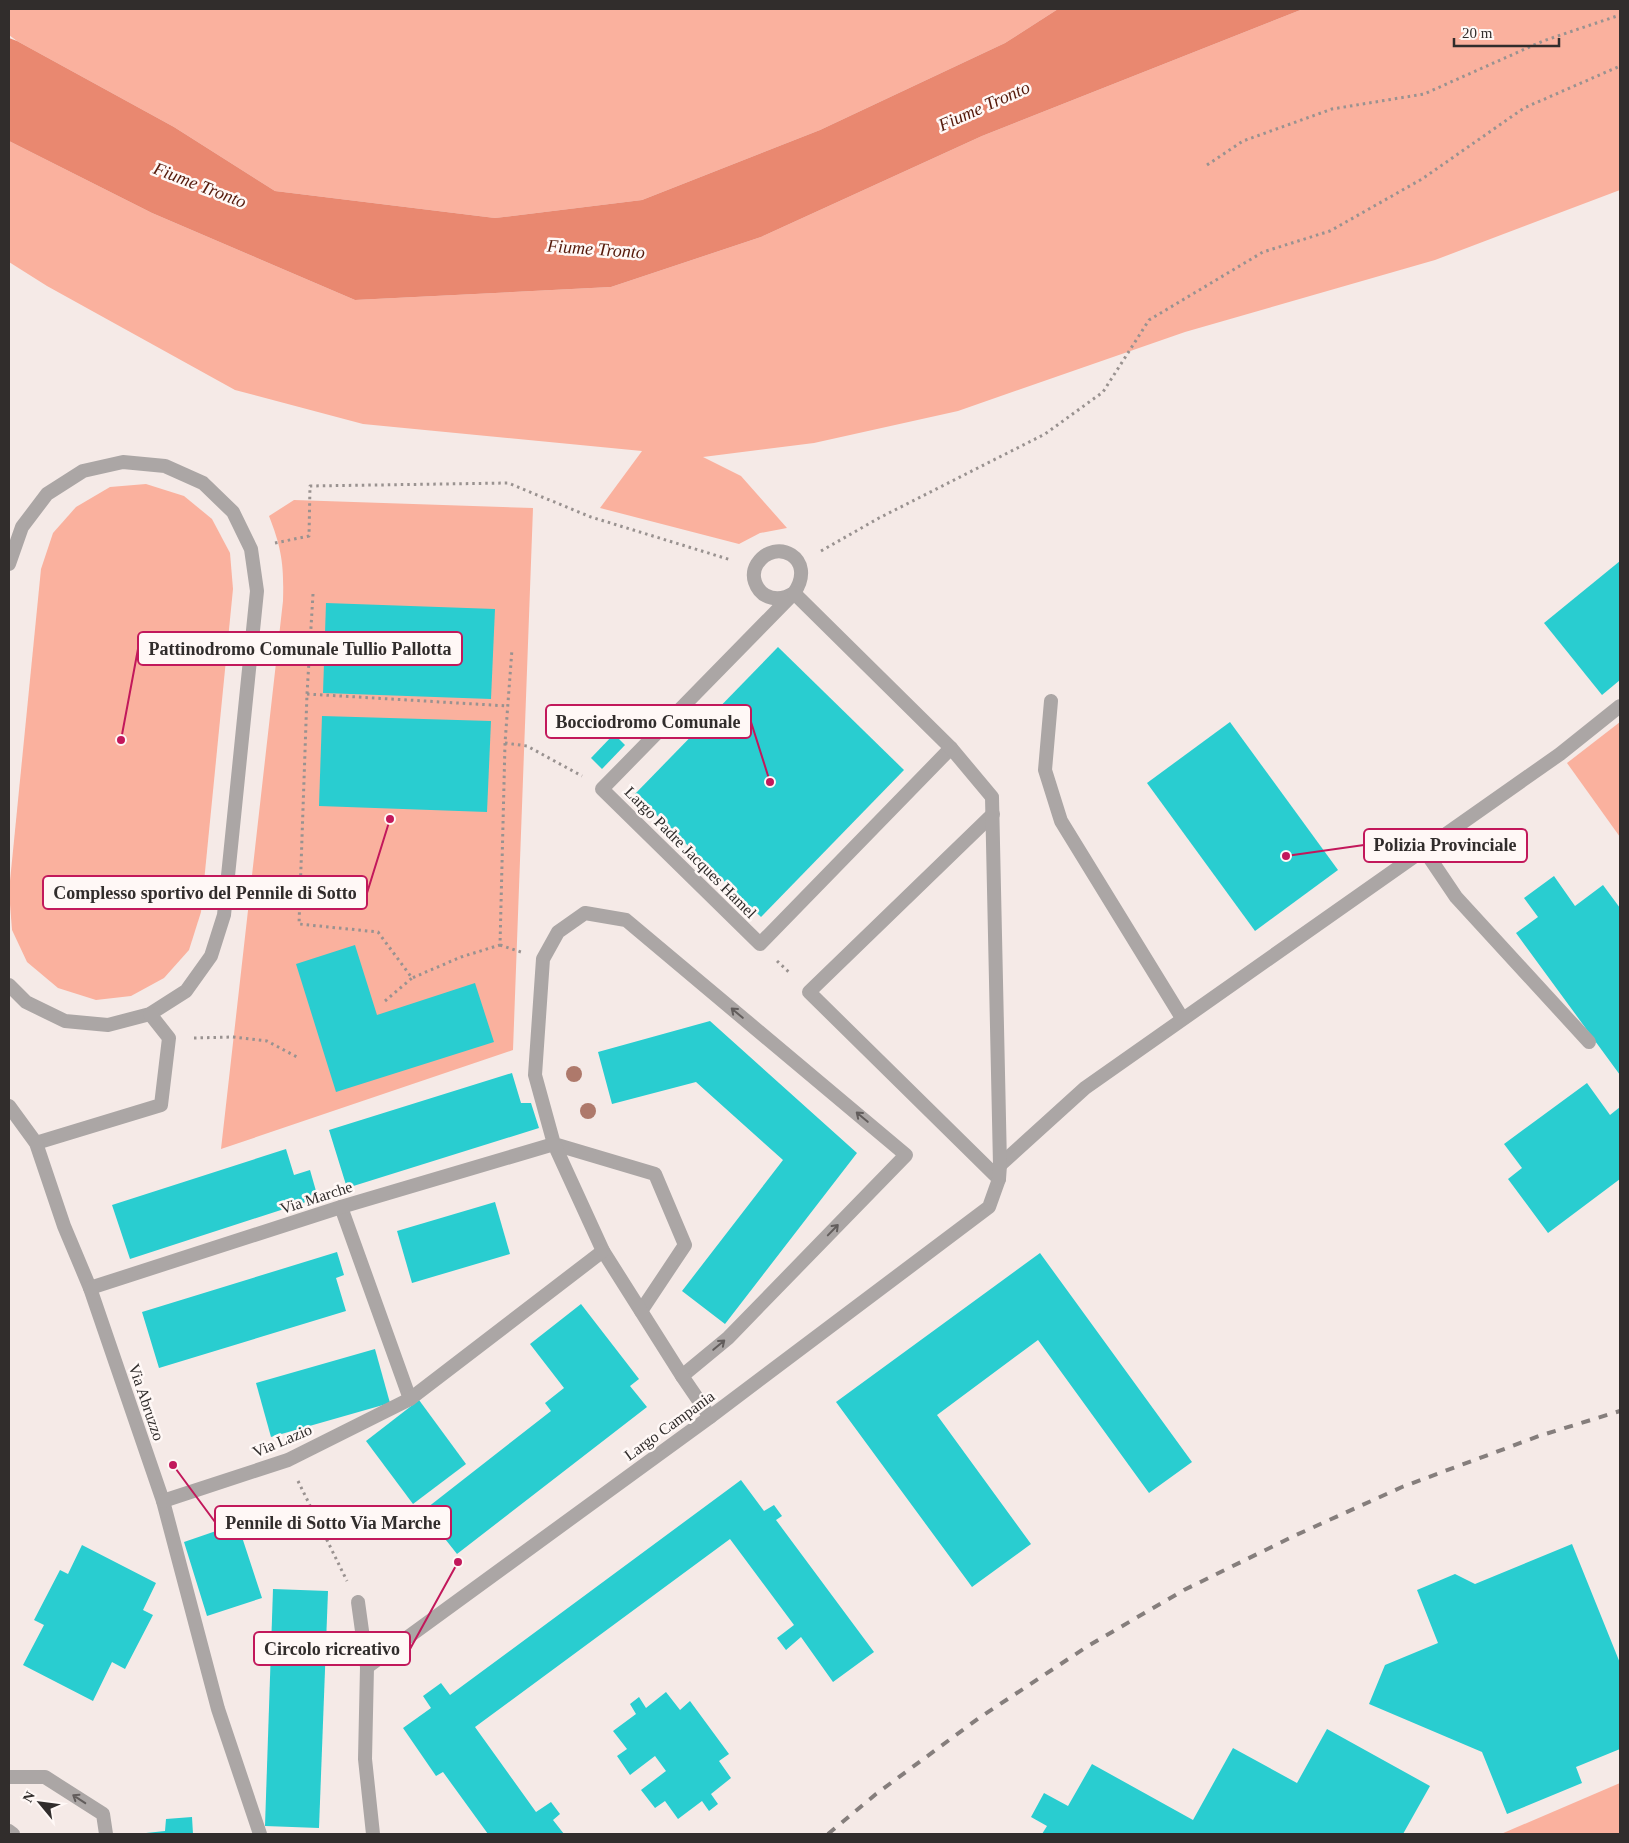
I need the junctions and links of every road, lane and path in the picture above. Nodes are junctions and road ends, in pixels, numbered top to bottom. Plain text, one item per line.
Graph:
1 (1620, 15) edge
2 (1620, 66) edge
3 (1206, 165) dead end
4 (251, 549) junction
5 (9, 564) edge
6 (799, 564) junction
7 (755, 567) junction
8 (794, 593) junction
9 (313, 594) dead end
10 (512, 650) dead end
11 (307, 694) junction
12 (1051, 701) dead end
13 (508, 706) junction
14 (1620, 706) edge
15 (505, 743) junction
16 (952, 748) junction
17 (602, 789) junction
18 (993, 814) junction
19 (1425, 851) junction
20 (760, 944) junction
21 (412, 978) junction
22 (9, 985) edge
23 (809, 992) junction
24 (386, 1001) dead end
25 (150, 1014) junction
26 (1182, 1018) junction
27 (169, 1038) junction
28 (1589, 1042) dead end
29 (297, 1057) dead end
30 (9, 1106) edge
31 (36, 1144) junction
32 (554, 1144) junction
33 (1000, 1172) junction
34 (341, 1206) junction
35 (603, 1251) junction
36 (90, 1288) junction
37 (641, 1311) junction
38 (682, 1376) junction
39 (410, 1399) junction
40 (710, 1417) junction
41 (288, 1460) junction
42 (162, 1500) junction
43 (358, 1602) joint
44 (367, 1667) junction
45 (9, 1777) edge
46 (9, 1831) edge
47 (13, 1834) edge
48 (106, 1834) edge
49 (260, 1834) edge
50 (373, 1834) edge

1 - 3 path
2 - 6 path
4 - 5 street
4 - 7 path
4 - 25 street
6 - 7 street
6 - 8 street, Largo Padre Jacques Hamel
7 - 8 street
8 - 16 street
8 - 17 street, Largo Padre Jacques Hamel
9 - 11 path
10 - 13 path
11 - 13 path
11 - 21 path
12 - 26 street
13 - 15 path
14 - 19 street
15 - 17 path
15 - 21 path
16 - 18 street
16 - 20 street, Largo Padre Jacques Hamel
17 - 20 street, Largo Padre Jacques Hamel
18 - 23 street
18 - 33 street
19 - 26 street
19 - 28 street
20 - 23 path
21 - 24 path
22 - 25 street
23 - 33 street
25 - 27 street
26 - 33 street
27 - 29 path
27 - 31 street
30 - 31 street, Via Abruzzo
31 - 36 street, Via Abruzzo
32 - 34 street, Via Marche
32 - 35 street
32 - 37 street
38 -> 32 street
33 - 40 street, Largo Campania
34 - 36 street, Via Marche
34 - 39 street
35 - 37 street
35 - 39 street, Via Lazio
36 - 42 street, Via Abruzzo
37 - 38 street
38 - 40 street
39 - 41 street, Via Lazio
40 - 44 street, Largo Campania
41 - 42 street, Via Lazio
41 - 43 path
42 - 49 street, Via Abruzzo
43 - 44 street
44 - 50 street
48 -> 45 street
46 - 47 street

